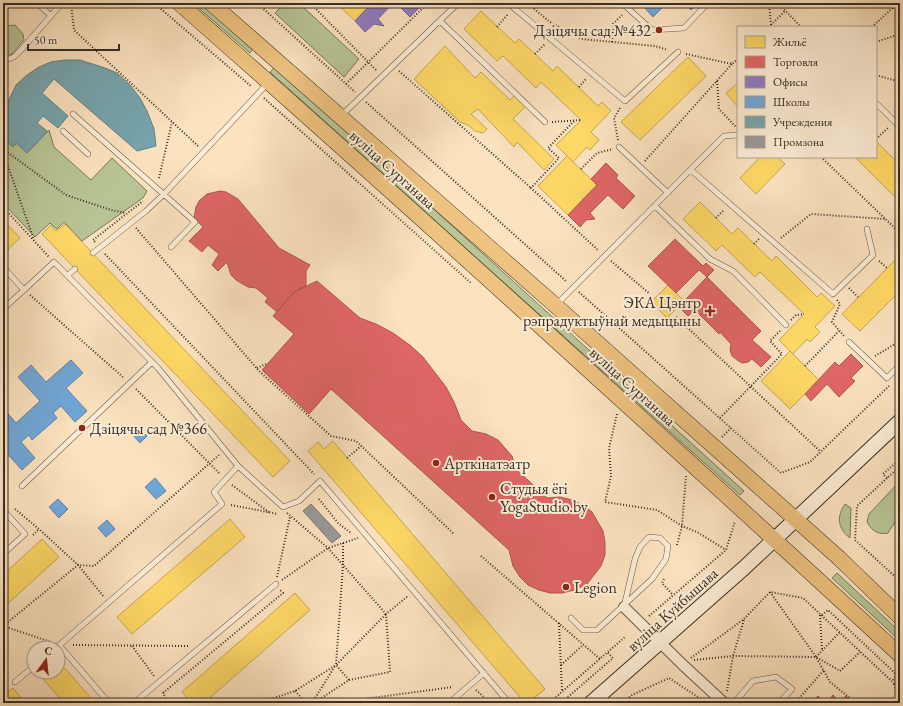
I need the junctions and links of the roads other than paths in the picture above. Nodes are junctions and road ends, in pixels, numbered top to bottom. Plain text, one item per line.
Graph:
1 (37, 3) edge
2 (62, 3) edge
3 (179, 3) edge
4 (211, 3) edge
5 (458, 3) edge
6 (508, 3) edge
7 (622, 3) edge
8 (708, 3) edge
9 (51, 16) junction
10 (440, 21) junction
11 (678, 52) road end
12 (3, 61) edge
13 (264, 88) junction
14 (877, 104) edge
15 (73, 114) dead end
16 (341, 116) junction
17 (545, 122) road end
18 (900, 127) edge
19 (63, 131) dead end
20 (737, 135) edge
21 (619, 147) road end
22 (88, 154) dead end
23 (691, 170) junction
24 (668, 193) junction
25 (164, 194) junction
26 (655, 206) junction
27 (867, 229) dead end
28 (171, 247) dead end
29 (93, 253) dead end
30 (3, 268) edge
31 (75, 269) dead end
32 (68, 275) junction
33 (24, 290) junction
34 (556, 306) junction
35 (3, 310) edge
36 (786, 325) road end
37 (849, 342) road end
38 (152, 362) junction
39 (900, 365) edge
40 (900, 420) edge
41 (238, 466) junction
42 (22, 486) dead end
43 (3, 510) edge
44 (795, 520) junction
45 (774, 540) junction
46 (3, 554) edge
47 (276, 584) road end
48 (624, 607) junction
49 (900, 616) edge
50 (571, 618) dead end
51 (66, 640) edge
52 (660, 642) junction
53 (900, 655) edge
54 (66, 656) edge
55 (26, 673) edge
56 (484, 673) junction
57 (16, 682) dead end
58 (723, 702) edge
59 (109, 703) edge
60 (134, 703) edge
61 (449, 703) edge
62 (510, 703) edge
63 (591, 703) edge
64 (734, 703) edge
65 (779, 703) edge

1 - 9 lane
2 - 9 lane
3 - 13 main road, вуліца Сурганава
4 - 16 main road, вуліца Сурганава
5 - 10 lane
6 - 11 lane
7 - 8 lane
9 - 12 lane
10 - 16 lane
10 - 17 lane
13 - 25 lane
13 - 45 main road, вуліца Сурганава
14 - 18 lane
15 - 25 lane
16 - 34 main road, вуліца Сурганава
19 - 22 lane
20 - 23 lane
21 - 24 lane
23 - 24 lane
23 - 27 lane
24 - 26 lane
25 - 28 lane
25 - 29 lane
26 - 34 lane
26 - 36 lane
30 - 33 lane
31 - 32 lane
32 - 33 lane
32 - 38 lane
33 - 35 lane
34 - 44 main road, вуліца Сурганава
37 - 39 lane
38 - 41 lane
38 - 42 lane
40 - 44 main road, вуліца Куйбышава
41 - 51 lane
41 - 56 lane
43 - 46 lane
44 - 45 main road, вуліца Куйбышава
44 - 49 main road, вуліца Сурганава
45 - 52 main road, вуліца Куйбышава
45 - 53 main road, вуліца Сурганава
47 - 60 lane
48 - 48 lane
48 - 50 lane
48 - 52 street
52 - 58 street
52 - 63 main road, вуліца Куйбышава
54 - 59 lane
55 - 57 lane
56 - 61 lane
56 - 62 lane
64 - 65 lane

